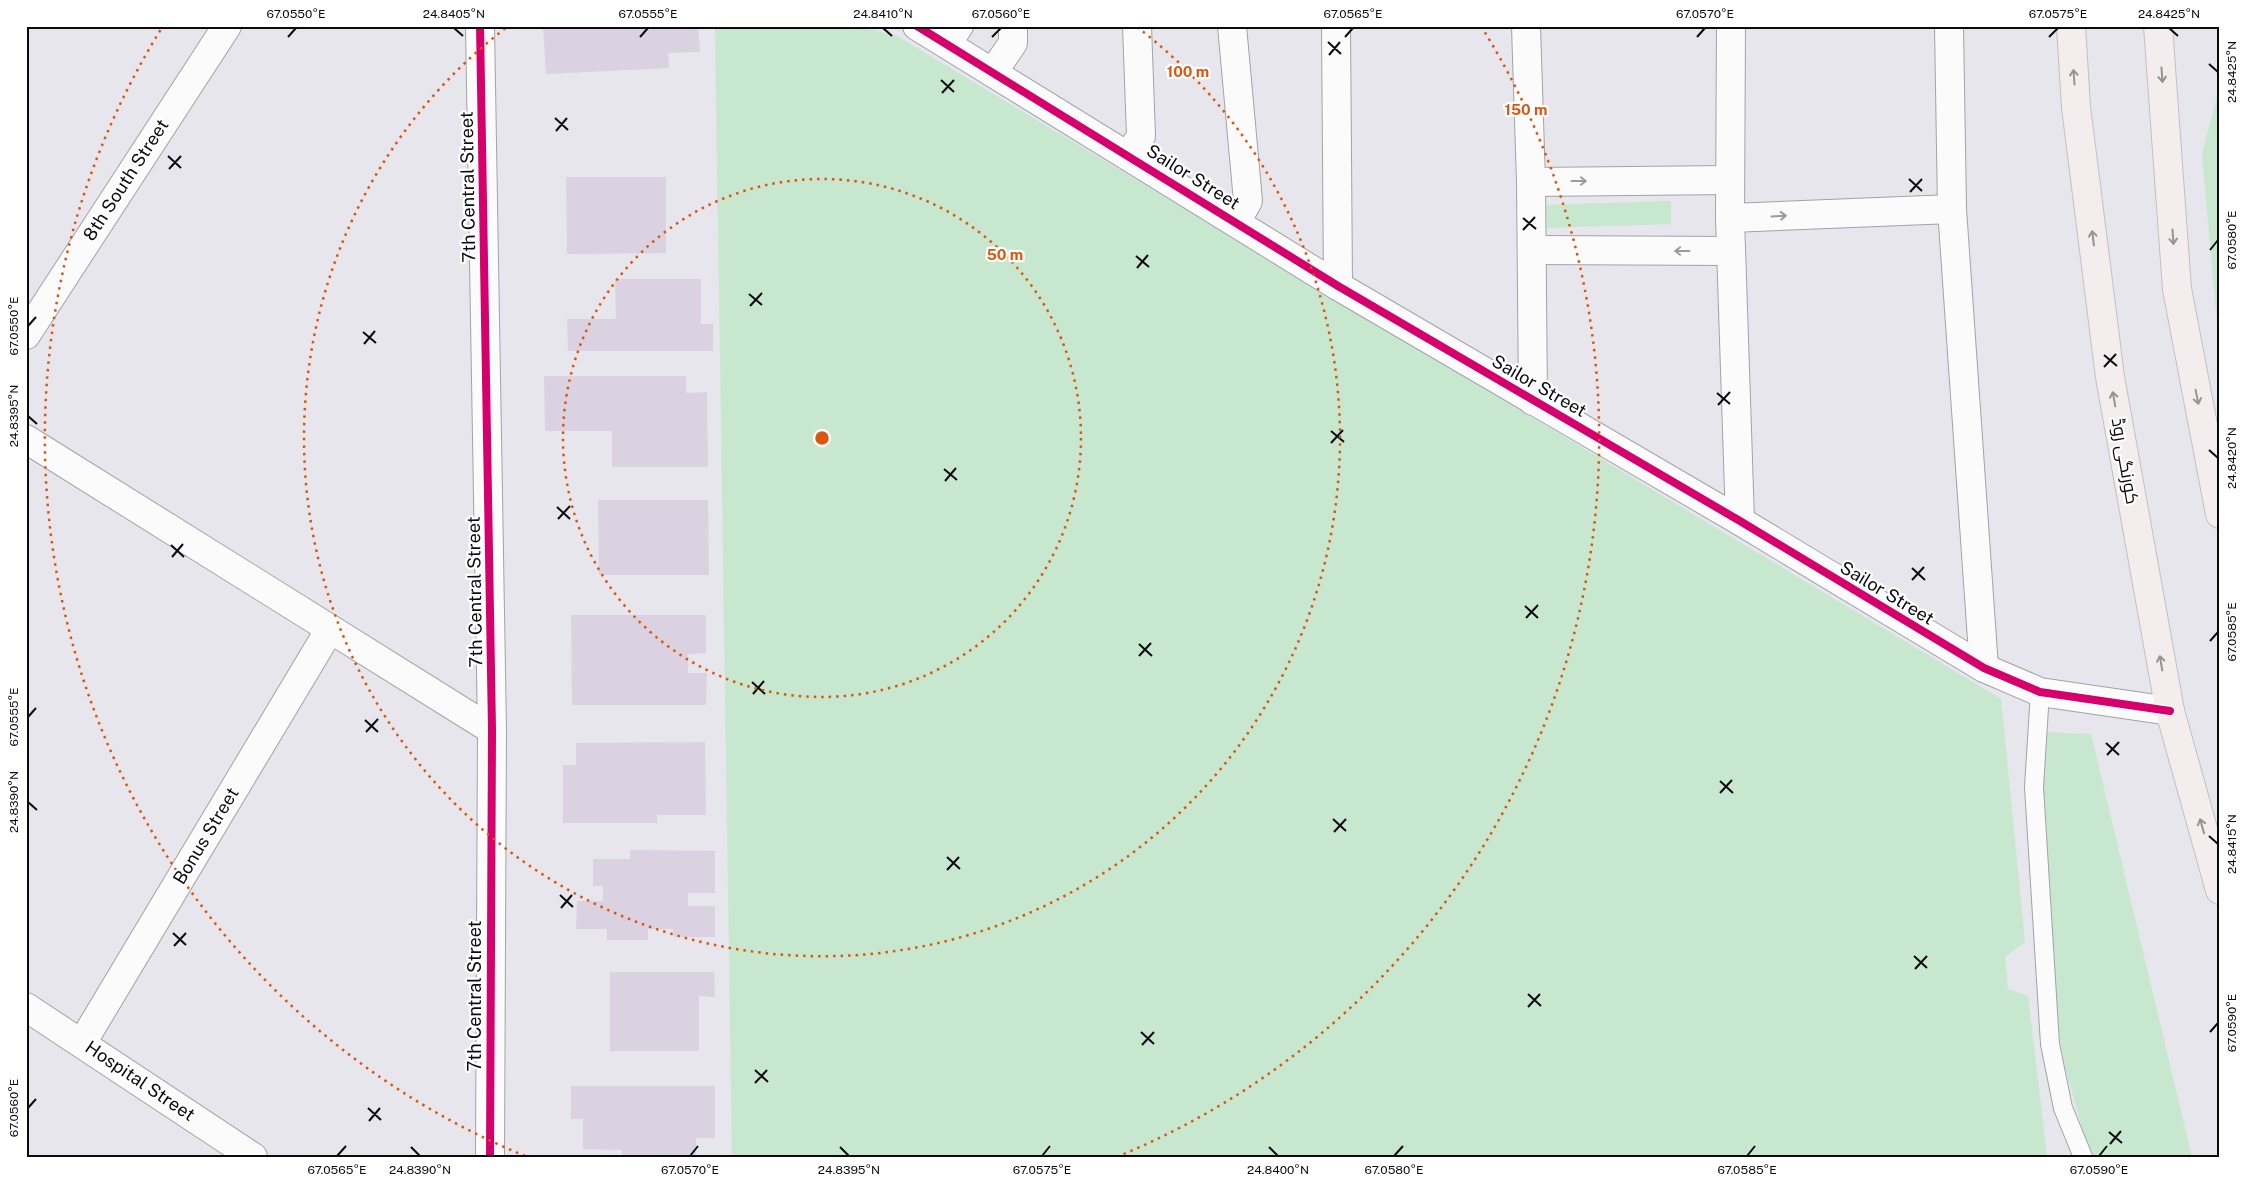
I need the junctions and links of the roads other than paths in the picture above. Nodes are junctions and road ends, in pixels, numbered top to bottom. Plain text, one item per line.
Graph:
1 (227, 26) edge
2 (480, 26) edge
3 (917, 26) edge
4 (1013, 26) edge
5 (1137, 26) edge
6 (1232, 26) edge
7 (1336, 26) edge
8 (1526, 26) edge
9 (1731, 26) edge
10 (1949, 26) edge
11 (2071, 26) edge
12 (2158, 26) edge
13 (953, 35) edge
14 (993, 72) junction
15 (1129, 155) junction
16 (1730, 180) junction
17 (1531, 182) junction
18 (1952, 209) junction
19 (1730, 218) junction
20 (1236, 222) junction
21 (1532, 250) junction
22 (1731, 251) junction
23 (1338, 286) junction
24 (26, 335) edge
25 (1533, 401) junction
26 (26, 439) edge
27 (2220, 514) edge
28 (1740, 521) junction
29 (330, 629) junction
30 (1984, 668) junction
31 (2040, 692) junction
32 (2170, 711) junction
33 (492, 730) junction
34 (2220, 890) edge
35 (26, 1007) edge
36 (82, 1043) junction
37 (253, 1157) edge
38 (490, 1157) edge
39 (2083, 1157) edge

1 - 24 street, 8th South Street
2 - 33 street, 7th Central Street
3 - 13 street, Sailor Street
4 - 14 street
5 - 15 street
6 - 20 street
7 - 23 street
8 - 17 street
9 - 16 street
10 - 18 street
32 -> 11 main road, کورنگی روڈ
12 -> 27 main road
13 - 14 street, Sailor Street
14 - 15 street, Sailor Street
15 - 20 street, Sailor Street
17 -> 16 street
16 - 19 street
17 - 21 street
19 -> 18 street
18 - 30 street
19 - 22 street
20 - 23 street, Sailor Street
22 -> 21 street
21 - 25 street
22 - 28 street
23 - 25 street, Sailor Street
25 - 28 street, Sailor Street
26 - 29 street
28 - 30 street, Sailor Street
29 - 33 street
29 - 36 street, Bonus Street
30 - 31 street, Sailor Street
31 - 32 street, Sailor Street
31 - 39 lane
34 -> 32 main road, کورنگی روڈ
33 - 38 street, 7th Central Street
35 - 36 street, Hospital Street
36 - 37 street, Hospital Street

